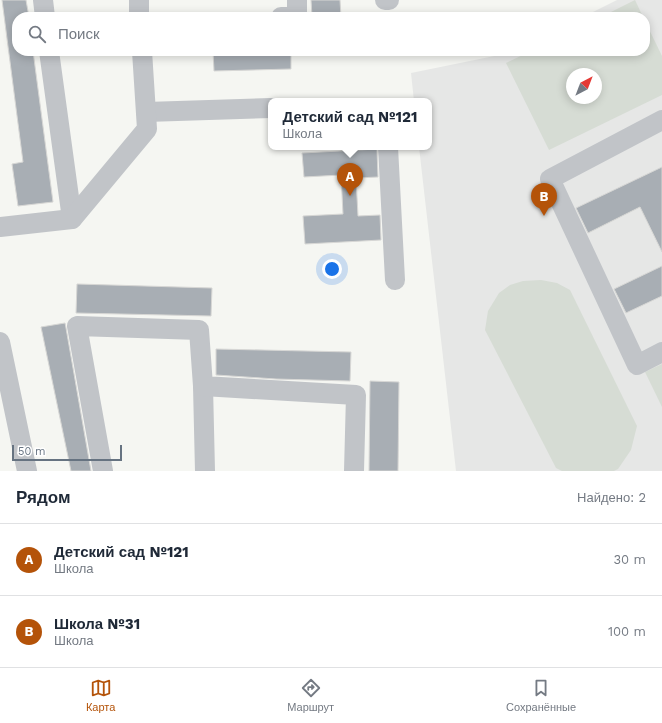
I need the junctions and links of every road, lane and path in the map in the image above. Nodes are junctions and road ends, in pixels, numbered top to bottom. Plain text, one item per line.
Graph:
1 (42, 0) edge
2 (139, 0) edge
3 (297, 0) edge
4 (385, 0) edge
5 (389, 0) edge
6 (44, 12) edge
7 (139, 12) edge
8 (298, 12) edge
9 (50, 56) edge
10 (142, 56) edge
11 (268, 108) edge
12 (146, 112) junction
13 (662, 120) edge
14 (388, 150) edge
15 (72, 219) junction
16 (0, 227) edge
17 (395, 280) dead end
18 (0, 342) edge
19 (662, 352) edge
20 (203, 386) junction
21 (27, 471) edge
22 (103, 471) edge
23 (205, 471) edge
24 (354, 471) edge

1 - 6 street
2 - 7 street
3 - 8 street
4 - 5 street
9 - 15 street
10 - 12 street
11 - 12 street
12 - 15 street
13 - 19 street
14 - 17 street
15 - 16 street
18 - 21 street
20 - 22 street
20 - 23 street
20 - 24 street

